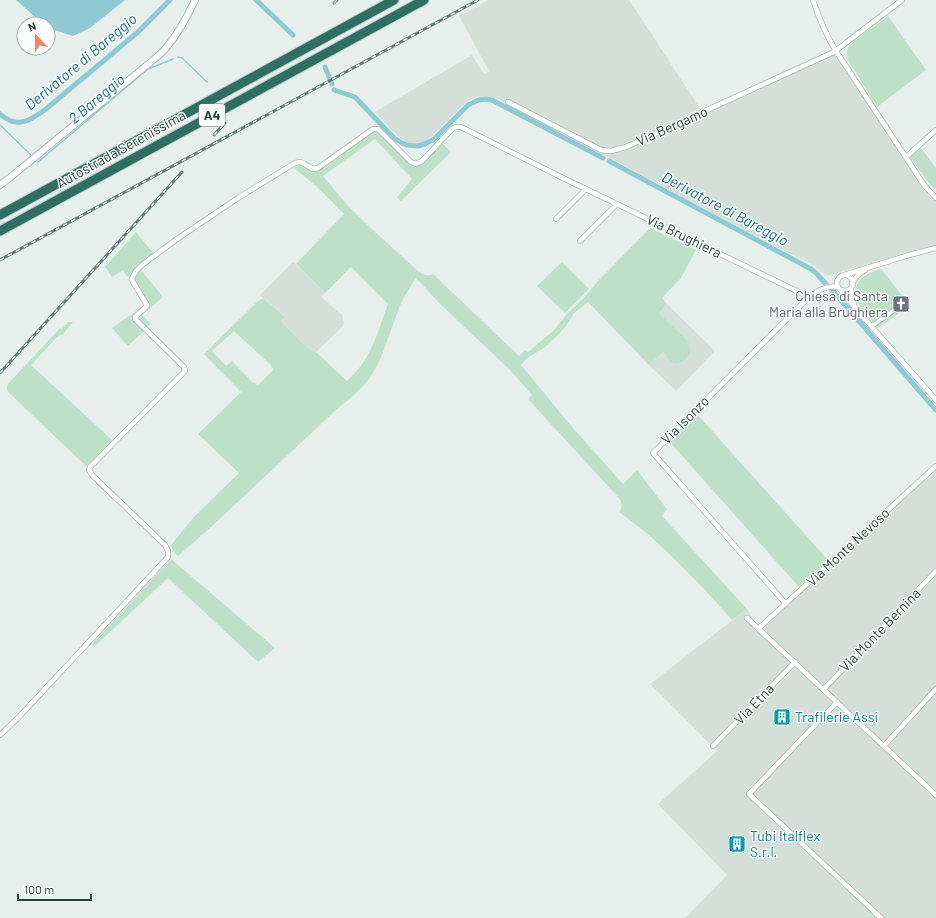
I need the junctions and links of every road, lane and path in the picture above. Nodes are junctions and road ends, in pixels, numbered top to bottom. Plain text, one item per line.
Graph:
1 (195, 0) edge
2 (394, 0) edge
3 (424, 0) edge
4 (813, 0) edge
5 (902, 0) edge
6 (836, 51) junction
7 (508, 102) dead end
8 (936, 130) edge
9 (906, 157) junction
10 (0, 185) edge
11 (586, 189) junction
12 (936, 198) edge
13 (617, 204) junction
14 (0, 214) edge
15 (556, 219) dead end
16 (0, 231) edge
17 (580, 241) dead end
18 (936, 248) edge
19 (868, 268) junction
20 (844, 276) junction
21 (838, 279) junction
22 (851, 285) junction
23 (827, 288) junction
24 (839, 288) junction
25 (809, 297) junction
26 (855, 306) junction
27 (897, 308) dead end
28 (872, 326) junction
29 (936, 400) edge
30 (936, 466) edge
31 (936, 571) edge
32 (786, 604) junction
33 (747, 618) dead end
34 (759, 628) junction
35 (795, 662) junction
36 (824, 689) junction
37 (936, 689) edge
38 (837, 702) junction
39 (0, 735) edge
40 (713, 746) dead end
41 (884, 746) junction
42 (936, 794) edge
43 (881, 918) edge

1 - 10 street
2 - 14 highway, Autostrada Serenissima / A4
3 - 16 highway, Autostrada Serenissima / A4
4 - 6 street
5 - 6 street, Via Bergamo
6 - 7 street, Via Bergamo
6 - 9 street
8 - 9 street
9 - 12 street
11 - 13 street, Via Brughiera
11 - 15 street
11 - 39 street, Via Brughiera
13 - 17 street
13 - 25 street, Via Brughiera
18 - 19 street
19 - 20 street
19 - 22 street
20 - 21 street
20 - 22 street
21 - 23 street
21 - 24 street
22 - 24 street
22 - 26 street
23 - 24 street
23 - 25 street
24 - 26 street
25 - 32 street, Via Isonzo
26 - 28 street
27 - 28 street
28 - 29 street
30 - 32 street, Via Monte Nevoso
31 - 36 street, Via Monte Bernina
32 - 34 street, Via Monte Nevoso
33 - 34 street
34 - 35 street
35 - 36 street
35 - 40 street, Via Etna
36 - 38 street
37 - 41 street
38 - 41 street
38 - 43 street
41 - 42 street

